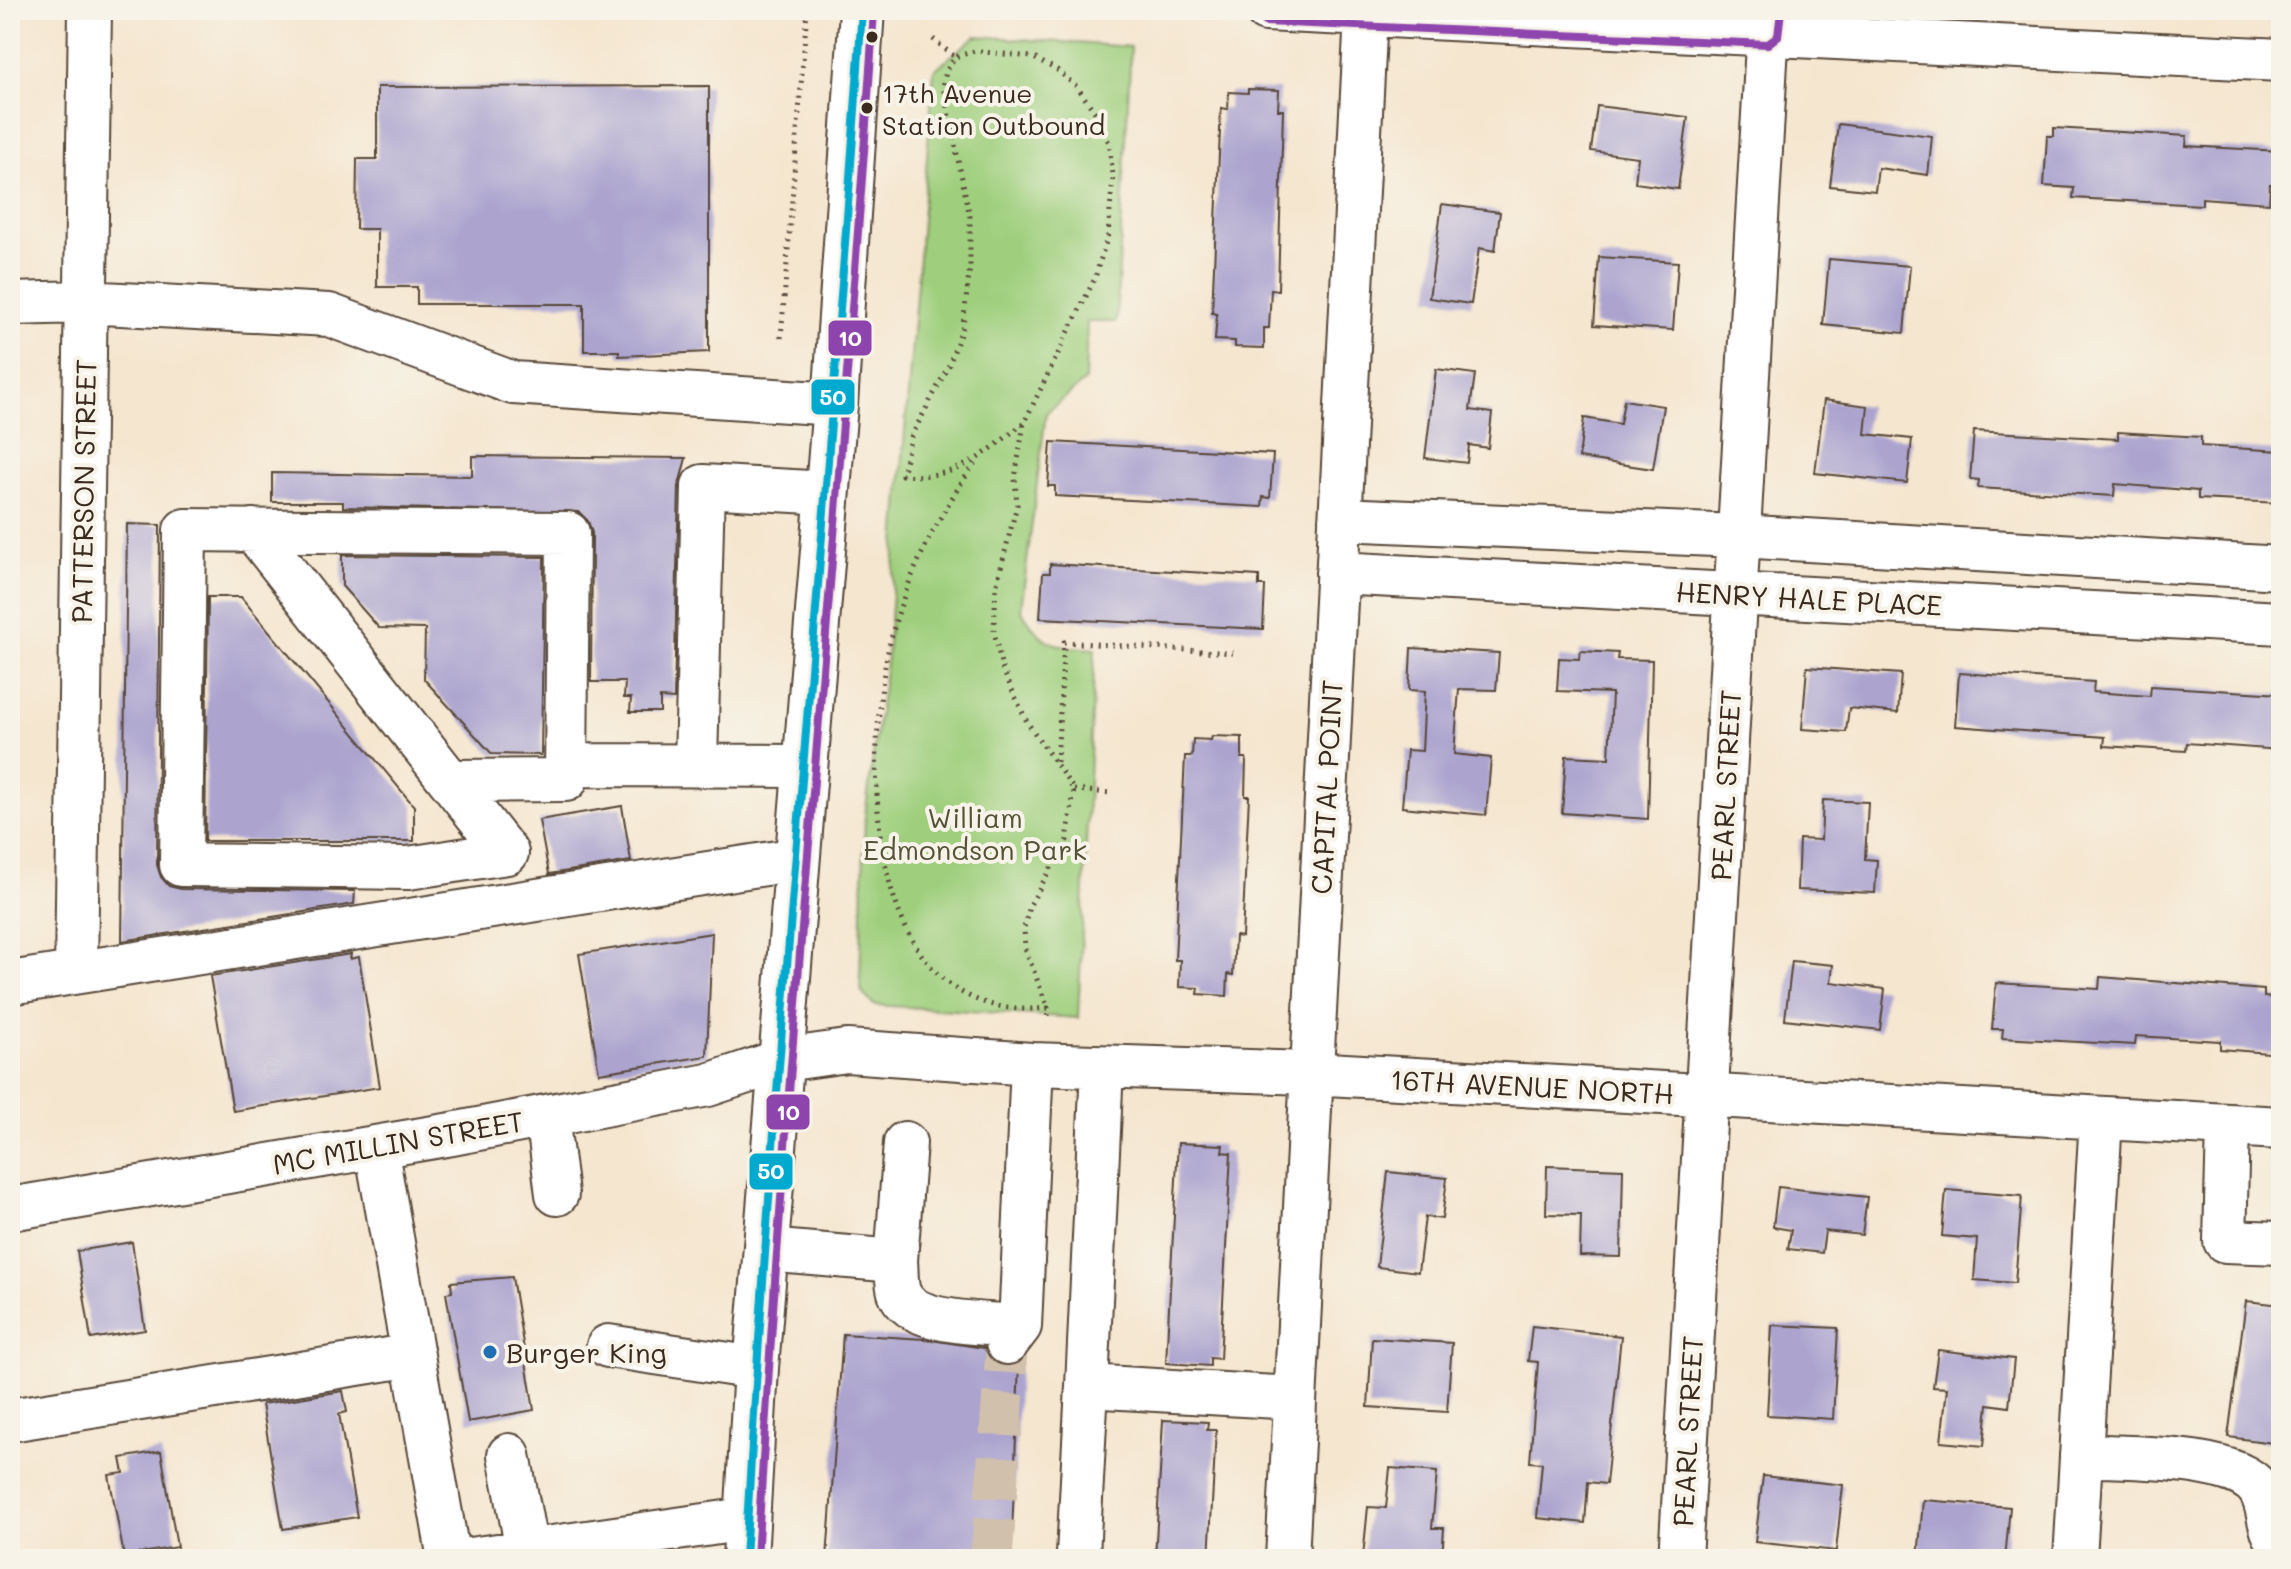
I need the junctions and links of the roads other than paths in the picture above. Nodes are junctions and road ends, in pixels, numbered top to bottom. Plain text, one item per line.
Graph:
1 (90, 10) edge
2 (862, 10) edge
3 (1286, 10) edge
4 (1366, 15) junction
5 (1768, 21) edge
6 (2281, 60) edge
7 (84, 302) junction
8 (10, 304) edge
9 (835, 404) junction
10 (828, 493) junction
11 (1340, 519) junction
12 (253, 530) junction
13 (1738, 536) junction
14 (2281, 568) edge
15 (1337, 573) junction
16 (1737, 596) junction
17 (2281, 623) edge
18 (696, 764) junction
19 (566, 765) junction
20 (805, 766) junction
21 (450, 781) junction
22 (797, 859) junction
23 (76, 972) junction
24 (10, 983) edge
25 (783, 1060) junction
26 (1032, 1064) junction
27 (1102, 1067) junction
28 (1310, 1073) junction
29 (1707, 1096) junction
30 (547, 1116) junction
31 (2101, 1118) junction
32 (2228, 1125) junction
33 (2281, 1128) edge
34 (905, 1143) dead end
35 (376, 1147) junction
36 (557, 1194) dead end
37 (10, 1209) edge
38 (2281, 1243) edge
39 (766, 1250) junction
40 (896, 1261) junction
41 (608, 1346) dead end
42 (413, 1355) junction
43 (756, 1368) junction
44 (1087, 1386) junction
45 (1295, 1398) junction
46 (10, 1420) edge
47 (509, 1455) dead end
48 (2081, 1455) junction
49 (746, 1539) edge
50 (2281, 1544) edge
51 (527, 1550) junction
52 (1078, 1555) dead end
53 (449, 1559) edge
54 (470, 1559) edge
55 (1287, 1559) edge
56 (1680, 1559) edge
57 (2075, 1559) edge

1 - 7 street, PATTERSON STREET
2 - 9 main road
3 - 4 street
4 - 5 street
4 - 11 street, CAPITAL POINT
5 - 6 street
5 - 13 street, PEARL STREET
7 - 8 street
7 - 9 street
7 - 23 street, PATTERSON STREET
9 - 10 main road
10 - 18 street
10 - 20 main road
11 - 13 street, HENRY HALE PLACE
11 - 15 street, CAPITAL POINT
12 - 19 street
12 - 21 street
12 - 21 street
13 - 14 street, HENRY HALE PLACE
13 - 16 street, PEARL STREET
15 - 16 street, HENRY HALE PLACE
15 - 28 street, CAPITAL POINT
16 - 17 street, HENRY HALE PLACE
16 - 29 street, PEARL STREET
18 - 19 street
18 - 20 street
19 - 21 street
20 - 22 main road
22 - 23 street
22 - 25 main road
23 - 24 street
25 - 26 street, 16TH AVENUE NORTH
25 - 30 street, MC MILLIN STREET
25 - 39 main road
26 - 27 street, 16TH AVENUE NORTH
26 - 40 street
27 - 28 street, 16TH AVENUE NORTH
27 - 44 street
28 - 29 street, 16TH AVENUE NORTH
28 - 45 street, CAPITAL POINT
29 - 31 street, 16TH AVENUE NORTH
29 - 56 street, PEARL STREET
30 - 35 street, MC MILLIN STREET
30 - 36 street
31 - 32 street, 16TH AVENUE NORTH
31 - 48 street
32 - 33 street, 16TH AVENUE NORTH
32 - 38 street
34 - 40 street
35 - 37 street, MC MILLIN STREET
35 - 42 street
39 - 40 street
39 - 43 main road
41 - 43 street
42 - 46 street
42 - 53 street
43 - 49 main road
44 - 45 street
44 - 52 street
45 - 55 street, CAPITAL POINT
47 - 51 street
48 - 50 street
48 - 57 street
49 - 51 street
51 - 54 street

